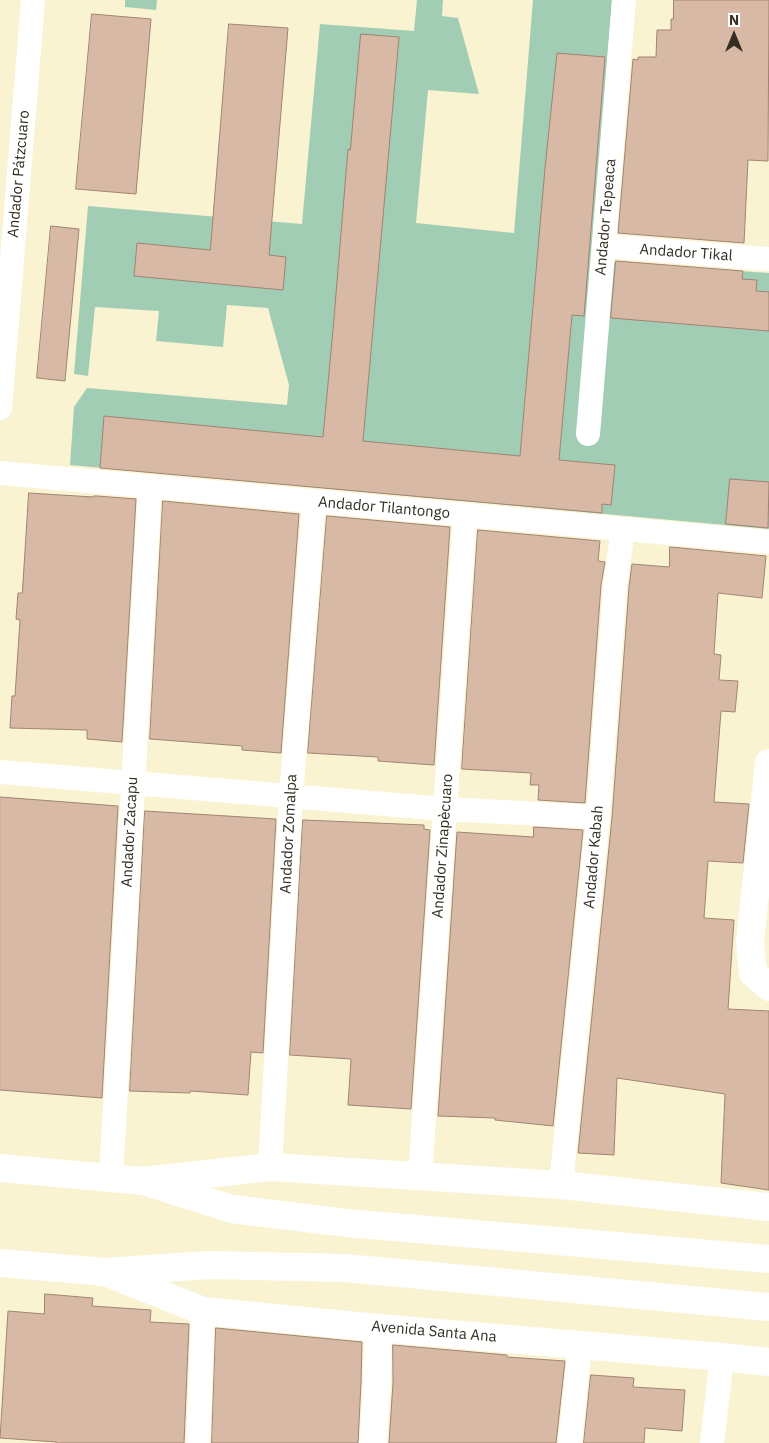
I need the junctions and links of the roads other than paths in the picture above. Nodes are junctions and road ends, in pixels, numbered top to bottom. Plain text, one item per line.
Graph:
1 (34, 0) edge
2 (624, 0) edge
3 (604, 246) junction
4 (769, 259) edge
5 (0, 408) edge
6 (588, 434) dead end
7 (0, 473) edge
8 (150, 486) junction
9 (314, 501) junction
10 (465, 515) junction
11 (623, 529) junction
12 (769, 542) edge
13 (769, 763) edge
14 (0, 772) edge
15 (133, 784) junction
16 (291, 796) junction
17 (445, 809) junction
18 (598, 817) junction
19 (769, 987) edge
20 (270, 1167) junction
21 (0, 1168) edge
22 (420, 1176) junction
23 (111, 1178) junction
24 (143, 1180) junction
25 (561, 1185) junction
26 (769, 1207) edge
27 (769, 1259) edge
28 (0, 1263) edge
29 (105, 1272) junction
30 (769, 1307) edge
31 (203, 1311) junction
32 (378, 1328) junction
33 (580, 1345) junction
34 (722, 1357) junction
35 (769, 1362) edge
36 (198, 1443) edge
37 (373, 1443) edge
38 (570, 1443) edge
39 (712, 1443) edge

1 - 5 street, Andador Pátzcuaro
2 - 3 street, Andador Tepeaca
3 - 4 street, Andador Tikal
3 - 6 street, Andador Tepeaca
7 - 8 street, Andador Tilantongo
8 - 9 street, Andador Tilantongo
8 - 15 street, Andador Zacapu
9 - 10 street, Andador Tilantongo
9 - 16 street, Andador Zomalpa
10 - 11 street, Andador Tilantongo
10 - 17 street, Andador Zinapècuaro
11 - 12 street, Andador Tilantongo
11 - 18 street, Andador Kabah
13 - 19 street
14 - 15 street
15 - 16 street
15 - 23 street, Andador Zacapu
16 - 17 street
16 - 20 street, Andador Zomalpa
17 - 18 street
17 - 22 street, Andador Zinapècuaro
18 - 25 street, Andador Kabah
20 - 22 street
20 - 24 street
21 - 23 street
22 - 25 street
23 - 24 street
24 - 27 street
25 - 26 street
28 - 29 street, Avenida Santa Ana
29 - 30 street, Avenida Santa Ana
29 - 31 street, Avenida Santa Ana
31 - 32 street, Avenida Santa Ana
31 - 36 street
32 - 33 street, Avenida Santa Ana
32 - 37 street
33 - 34 street, Avenida Santa Ana
33 - 38 street
34 - 35 street, Avenida Santa Ana
34 - 39 street

